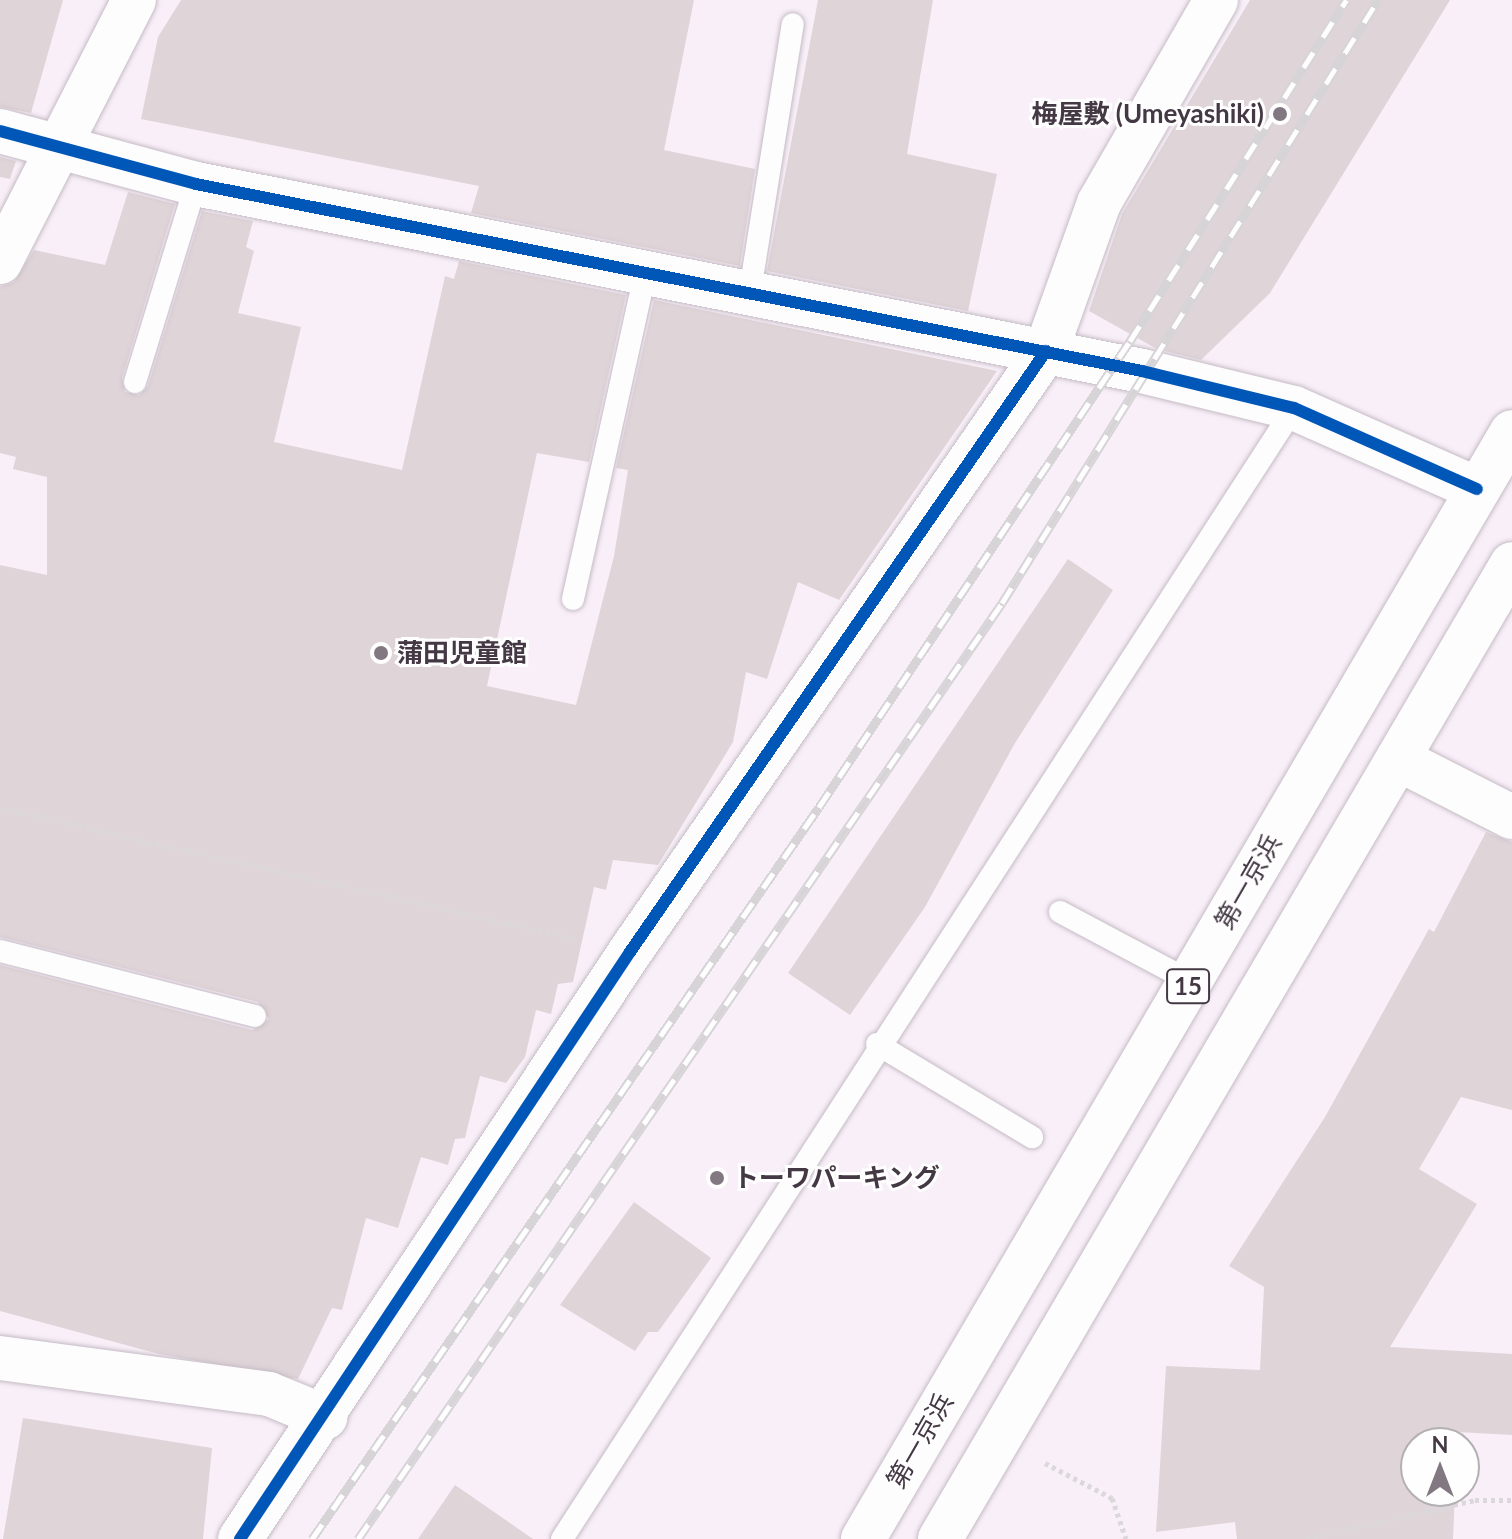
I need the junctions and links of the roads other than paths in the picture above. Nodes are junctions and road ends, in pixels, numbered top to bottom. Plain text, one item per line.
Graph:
1 (134, 0) edge
2 (1216, 0) edge
3 (793, 24) dead end
4 (0, 131) edge
5 (58, 144) junction
6 (196, 184) junction
7 (0, 262) edge
8 (646, 270) junction
9 (750, 291) junction
10 (1046, 351) junction
11 (135, 382) dead end
12 (1294, 408) junction
13 (1512, 432) edge
14 (1477, 489) junction
15 (1512, 564) edge
16 (573, 599) dead end
17 (1398, 759) junction
18 (1512, 817) edge
19 (1060, 912) dead end
20 (0, 951) edge
21 (1190, 981) junction
22 (255, 1016) dead end
23 (877, 1044) junction
24 (1032, 1137) dead end
25 (0, 1358) edge
26 (325, 1417) junction
27 (240, 1539) edge
28 (562, 1539) edge
29 (863, 1539) edge
30 (940, 1539) edge

1 - 5 main road
2 - 10 main road
3 - 9 lane
4 - 5 main road
5 - 6 main road
5 - 7 main road
6 - 8 main road
6 - 11 lane
8 - 9 main road
8 - 16 lane
9 - 10 main road
10 - 12 main road
10 - 26 main road
12 - 14 main road
12 - 23 lane
13 - 14 main road, 第一京浜 / 15
14 - 21 main road, 第一京浜 / 15
15 - 17 main road, 15
17 - 18 main road
17 - 30 main road, 15
19 - 21 lane
20 - 22 lane
21 - 29 main road, 第一京浜 / 15
23 - 24 lane
23 - 28 lane
25 - 26 main road
26 - 27 main road

